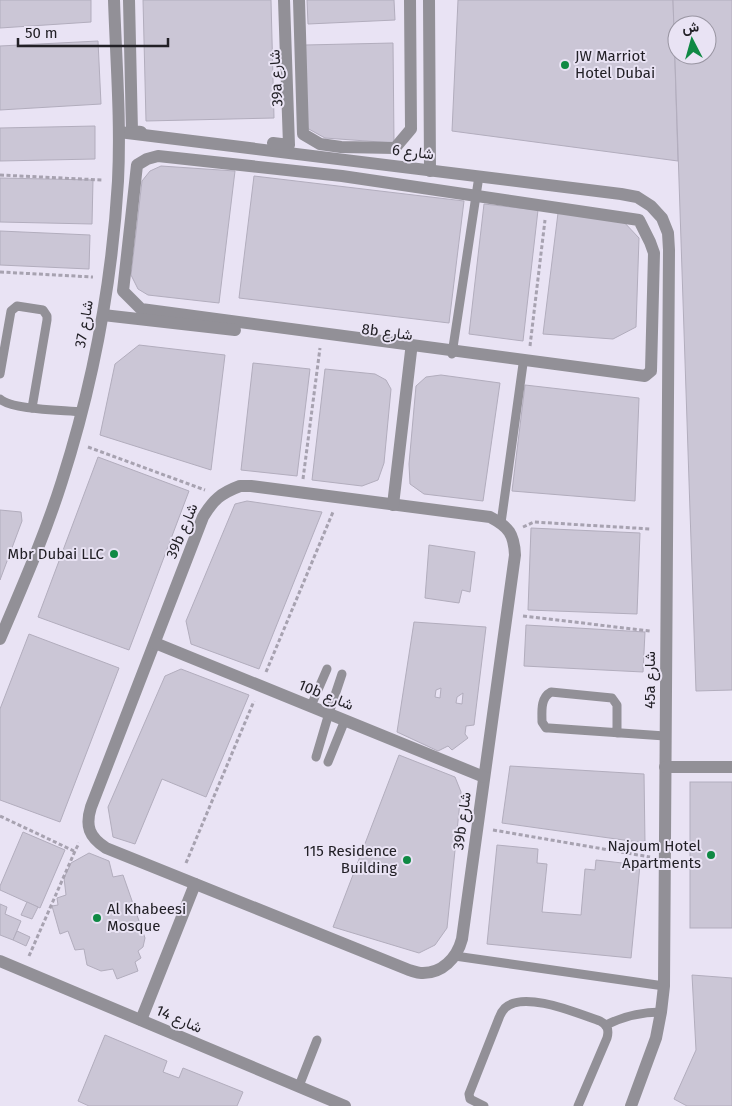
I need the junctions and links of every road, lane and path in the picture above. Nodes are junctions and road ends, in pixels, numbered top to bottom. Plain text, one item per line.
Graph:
1 (114, 0) edge
2 (129, 0) edge
3 (284, 0) edge
4 (288, 0) edge
5 (299, 0) edge
6 (410, 0) edge
7 (429, 0) edge
8 (119, 132) junction
9 (296, 154) junction
10 (430, 170) junction
11 (0, 176) edge
12 (479, 176) junction
13 (118, 181) junction
14 (475, 196) junction
15 (546, 207) junction
16 (669, 250) joint
17 (0, 272) edge
18 (108, 278) junction
19 (103, 315) junction
20 (321, 340) junction
21 (411, 351) junction
22 (452, 353) junction
23 (526, 363) junction
24 (0, 374) edge
25 (668, 381) junction
26 (0, 399) edge
27 (32, 408) junction
28 (82, 412) junction
29 (74, 442) junction
30 (302, 492) junction
31 (220, 495) junction
32 (393, 505) junction
33 (505, 528) junction
34 (667, 530) junction
35 (507, 614) junction
36 (666, 633) junction
37 (0, 639) edge
38 (155, 643) junction
39 (327, 669) dead end
40 (342, 674) dead end
41 (312, 706) junction
42 (328, 713) junction
43 (345, 720) junction
44 (617, 733) junction
45 (666, 736) junction
46 (316, 757) dead end
47 (328, 762) dead end
48 (665, 767) junction
49 (732, 767) edge
50 (484, 777) junction
51 (0, 816) edge
52 (88, 827) junction
53 (478, 828) junction
54 (75, 851) junction
55 (665, 860) junction
56 (196, 884) junction
57 (455, 956) junction
58 (0, 961) edge
59 (23, 971) junction
60 (664, 986) junction
61 (661, 1012) junction
62 (141, 1020) junction
63 (606, 1025) junction
64 (317, 1040) dead end
65 (299, 1086) junction
66 (343, 1106) edge
67 (484, 1106) edge
68 (578, 1106) edge
69 (631, 1106) edge

1 - 8 street, شارع 37
2 - 3 street
4 - 9 street, 39a شارع
5 - 6 street
7 - 10 street
8 - 9 street, شارع 6
8 - 13 street, شارع 37
9 - 10 street, شارع 6
10 - 12 street, شارع 6
11 - 13 path
12 - 14 lane
12 - 16 street, شارع 6
13 - 18 street, شارع 37
14 - 15 street
14 - 22 lane
14 - 22 street
15 - 23 path
15 - 23 street
16 - 25 street, 45a شارع
17 - 18 path
18 - 19 street, شارع 37
19 - 20 street, 8b شارع
19 - 28 street, شارع 37
20 - 21 street, 8b شارع
20 - 30 path
21 - 22 street, 8b شارع
21 - 32 street
22 - 23 street, 8b شارع
23 - 25 street, 8b شارع
23 - 33 lane
24 - 27 lane
25 - 34 street, 45a شارع
26 - 27 lane
27 - 28 lane
28 - 29 street, شارع 37
29 - 31 path
29 - 37 street, شارع 37
30 - 31 street, 39b شارع
30 - 32 street, 39b شارع
31 - 38 street, 39b شارع
32 - 33 street, 39b شارع
33 - 34 path
33 - 35 street, 39b شارع
34 - 36 street, 45a شارع
35 - 36 path
35 - 50 street, 39b شارع
36 - 45 street, 45a شارع
38 - 41 street, 10b شارع
38 - 52 street, 39b شارع
39 - 41 lane
40 - 42 lane
41 - 42 street, 10b شارع
42 - 43 street, 10b شارع
42 - 46 lane
43 - 47 lane
43 - 50 street, 10b شارع
44 - 44 lane
44 - 45 lane
45 - 48 street, 45a شارع
48 - 49 street
48 - 55 street, 45a شارع
50 - 53 street, 39b شارع
51 - 54 path
52 - 54 path
52 - 56 street
53 - 55 path
53 - 57 street, 39b شارع
54 - 59 path
55 - 60 street, 45a شارع
56 - 57 street
56 - 62 street
57 - 60 lane
58 - 59 street, شارع 14
59 - 62 street, شارع 14
60 - 61 street, 45a شارع
61 - 63 lane
61 - 69 street, 45a شارع
62 - 65 street, شارع 14
63 - 67 lane
63 - 68 lane
64 - 65 lane
65 - 66 street, شارع 14

